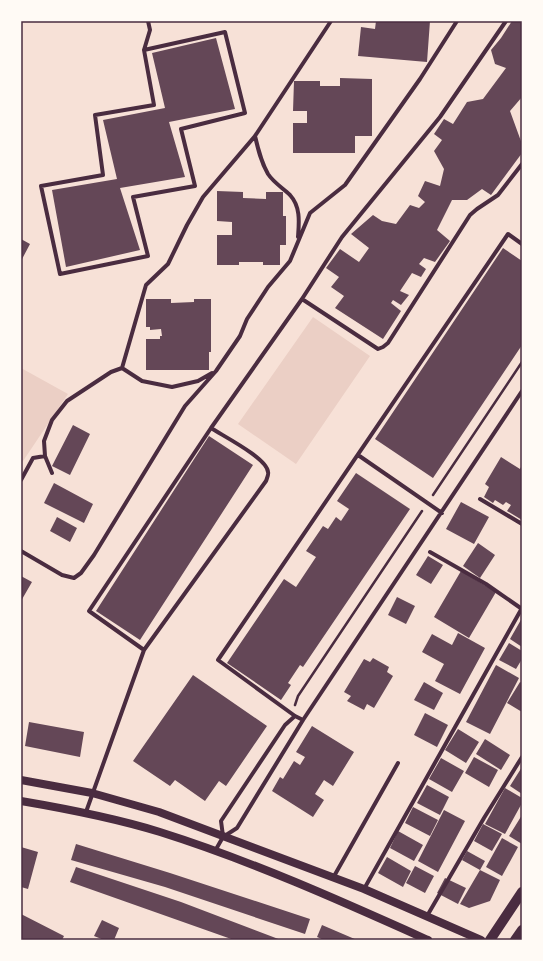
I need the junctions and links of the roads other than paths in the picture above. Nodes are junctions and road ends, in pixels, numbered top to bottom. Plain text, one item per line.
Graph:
1 (148, 21) edge
2 (331, 21) edge
3 (457, 21) edge
4 (506, 21) edge
5 (144, 50) junction
6 (255, 136) junction
7 (522, 164) edge
8 (298, 241) junction
9 (522, 244) edge
10 (302, 299) junction
11 (122, 368) junction
12 (216, 371) junction
13 (522, 391) edge
14 (211, 428) junction
15 (358, 455) junction
16 (45, 456) junction
17 (52, 473) dead end
18 (21, 480) edge
19 (480, 499) dead end
20 (442, 513) junction
21 (522, 524) edge
22 (21, 551) edge
23 (430, 552) dead end
24 (522, 609) edge
25 (144, 650) junction
26 (295, 716) junction
27 (303, 720) junction
28 (522, 756) edge
29 (398, 763) dead end
30 (21, 780) edge
31 (92, 793) junction
32 (21, 801) edge
33 (86, 812) junction
34 (223, 837) junction
35 (215, 851) junction
36 (333, 878) junction
37 (364, 889) junction
38 (522, 892) edge
39 (427, 916) junction
40 (522, 930) edge
41 (428, 940) edge
42 (481, 940) edge
43 (490, 940) edge
44 (515, 940) edge

1 - 5 street
2 - 6 street
3 - 8 street
4 - 10 street
5 - 5 street
6 - 8 street
6 - 11 street
7 - 10 street
8 - 12 street
9 - 15 street
10 - 14 street
11 - 12 street
11 - 16 street
12 - 22 street
13 - 20 street
14 - 25 street
14 - 25 street
15 - 20 street
15 - 26 street
16 - 17 street
16 - 18 street
19 - 21 street
20 - 27 street
23 - 24 street
24 - 37 street
25 - 31 street
26 - 27 street
26 - 34 street
27 - 34 street
28 - 39 street
29 - 36 street
30 - 31 main road
31 - 33 street
31 - 34 main road
32 - 33 main road
33 - 35 main road
34 - 35 street
34 - 36 main road
35 - 41 main road
36 - 37 main road
37 - 39 main road
38 - 43 main road
39 - 42 main road
40 - 44 main road

